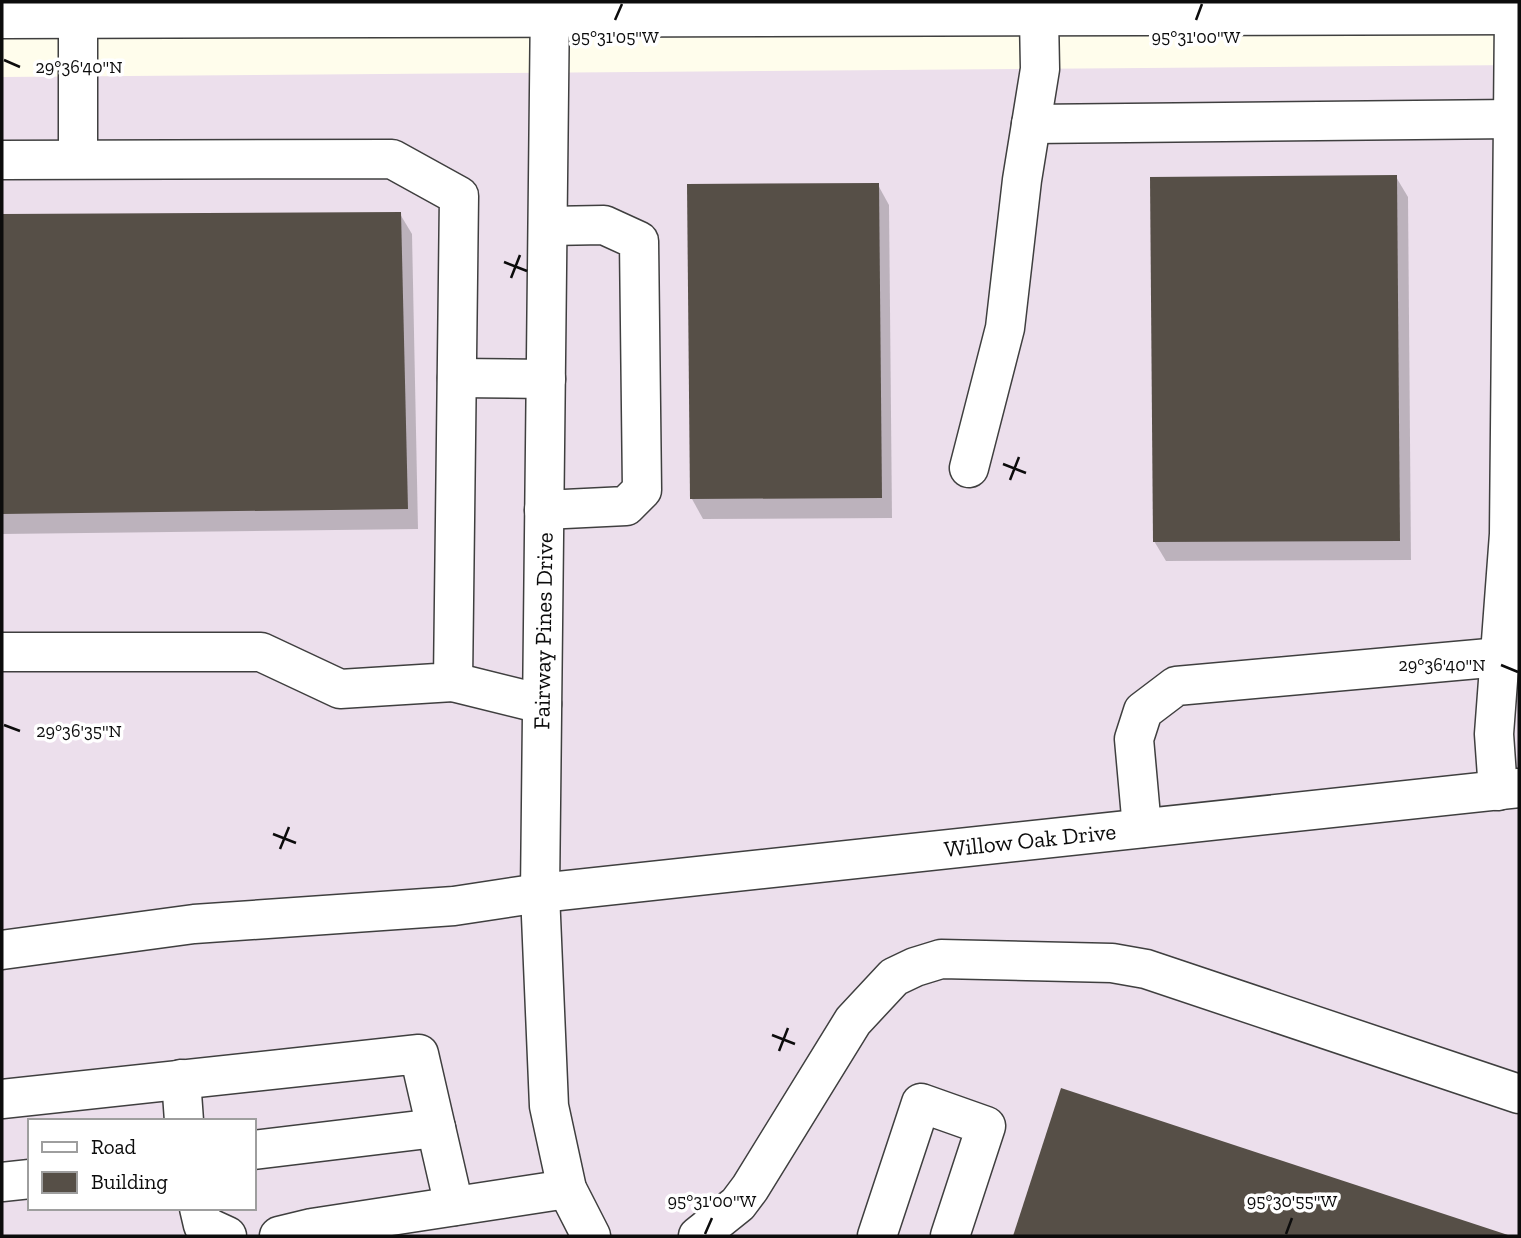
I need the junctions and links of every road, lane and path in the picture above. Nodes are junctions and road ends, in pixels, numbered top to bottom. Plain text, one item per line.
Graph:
1 (550, 10) edge
2 (1517, 15) edge
3 (1039, 17) junction
4 (2, 19) edge
5 (78, 19) junction
6 (1513, 119) junction
7 (1031, 124) junction
8 (78, 159) junction
9 (2, 160) edge
10 (548, 226) junction
11 (457, 378) junction
12 (546, 379) junction
13 (969, 468) dead end
14 (544, 510) junction
15 (2, 652) edge
16 (1500, 657) junction
17 (453, 682) junction
18 (542, 704) junction
19 (1509, 790) edge
20 (1142, 828) junction
21 (540, 893) junction
22 (2, 950) edge
23 (181, 1079) junction
24 (1519, 1094) edge
25 (2, 1099) edge
26 (184, 1119) edge
27 (436, 1128) junction
28 (256, 1150) edge
29 (28, 1178) edge
30 (2, 1182) edge
31 (567, 1189) junction
32 (454, 1206) junction
33 (199, 1210) edge
34 (227, 1236) edge
35 (279, 1236) edge
36 (591, 1236) edge
37 (698, 1236) edge
38 (877, 1236) edge
39 (950, 1236) edge

1 - 3 street
1 - 5 street
1 - 10 street, Fairway Pines Drive
2 - 3 street
2 - 6 street
3 - 7 street
4 - 5 street
5 - 8 street
6 - 7 street
6 - 16 street
7 - 13 street
8 - 9 street
8 - 11 street
10 - 12 street, Fairway Pines Drive
10 - 14 street
11 - 12 street
11 - 17 street
12 - 14 street, Fairway Pines Drive
14 - 18 street, Fairway Pines Drive
15 - 17 street
16 - 19 street
16 - 20 street
17 - 18 street
18 - 21 street, Fairway Pines Drive
19 - 20 street, Willow Oak Drive
20 - 21 street, Willow Oak Drive
21 - 22 street, Willow Oak Drive
21 - 31 street, Fairway Pines Drive
23 - 25 street
23 - 26 street
23 - 27 street
24 - 37 street
27 - 28 street
27 - 32 street
29 - 30 street
31 - 32 street
31 - 36 street, Fairway Pines Drive
32 - 35 street
33 - 34 street
38 - 39 street

